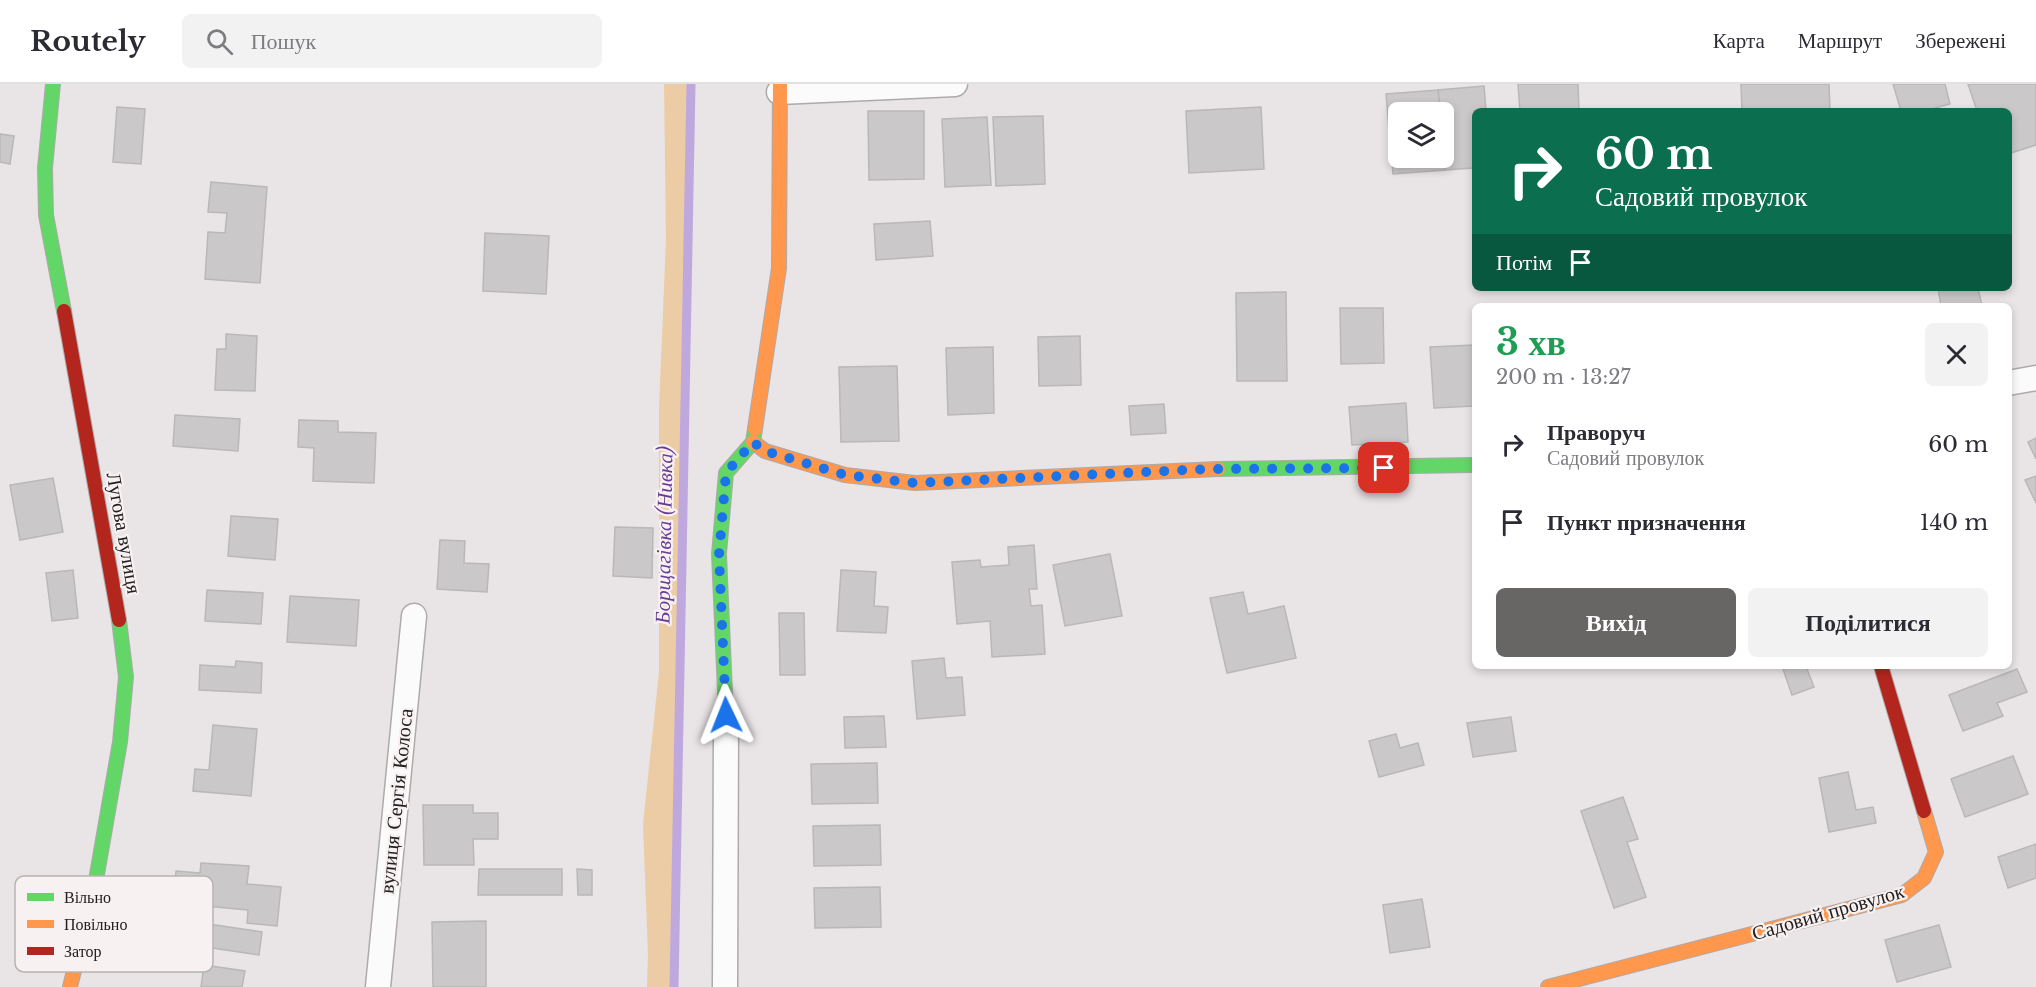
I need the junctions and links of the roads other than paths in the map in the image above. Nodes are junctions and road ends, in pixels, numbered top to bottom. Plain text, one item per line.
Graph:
1 (53, 84) edge
2 (955, 84) edge
3 (779, 88) edge
4 (2036, 378) edge
5 (2012, 382) edge
6 (753, 442) junction
7 (1472, 465) edge
8 (414, 616) dead end
9 (1882, 669) edge
10 (726, 719) joint
11 (97, 876) edge
12 (74, 972) edge
13 (70, 987) edge
14 (378, 987) edge
15 (725, 987) edge
16 (1548, 987) edge

1 - 11 street, Лугова вулиця
2 - 3 street
3 - 6 street
4 - 5 street
6 - 7 street
6 - 10 street
8 - 14 street, вулиця Сергія Колоса
9 - 16 street, Садовий провулок
10 - 15 street
12 - 13 street, Лугова вулиця

